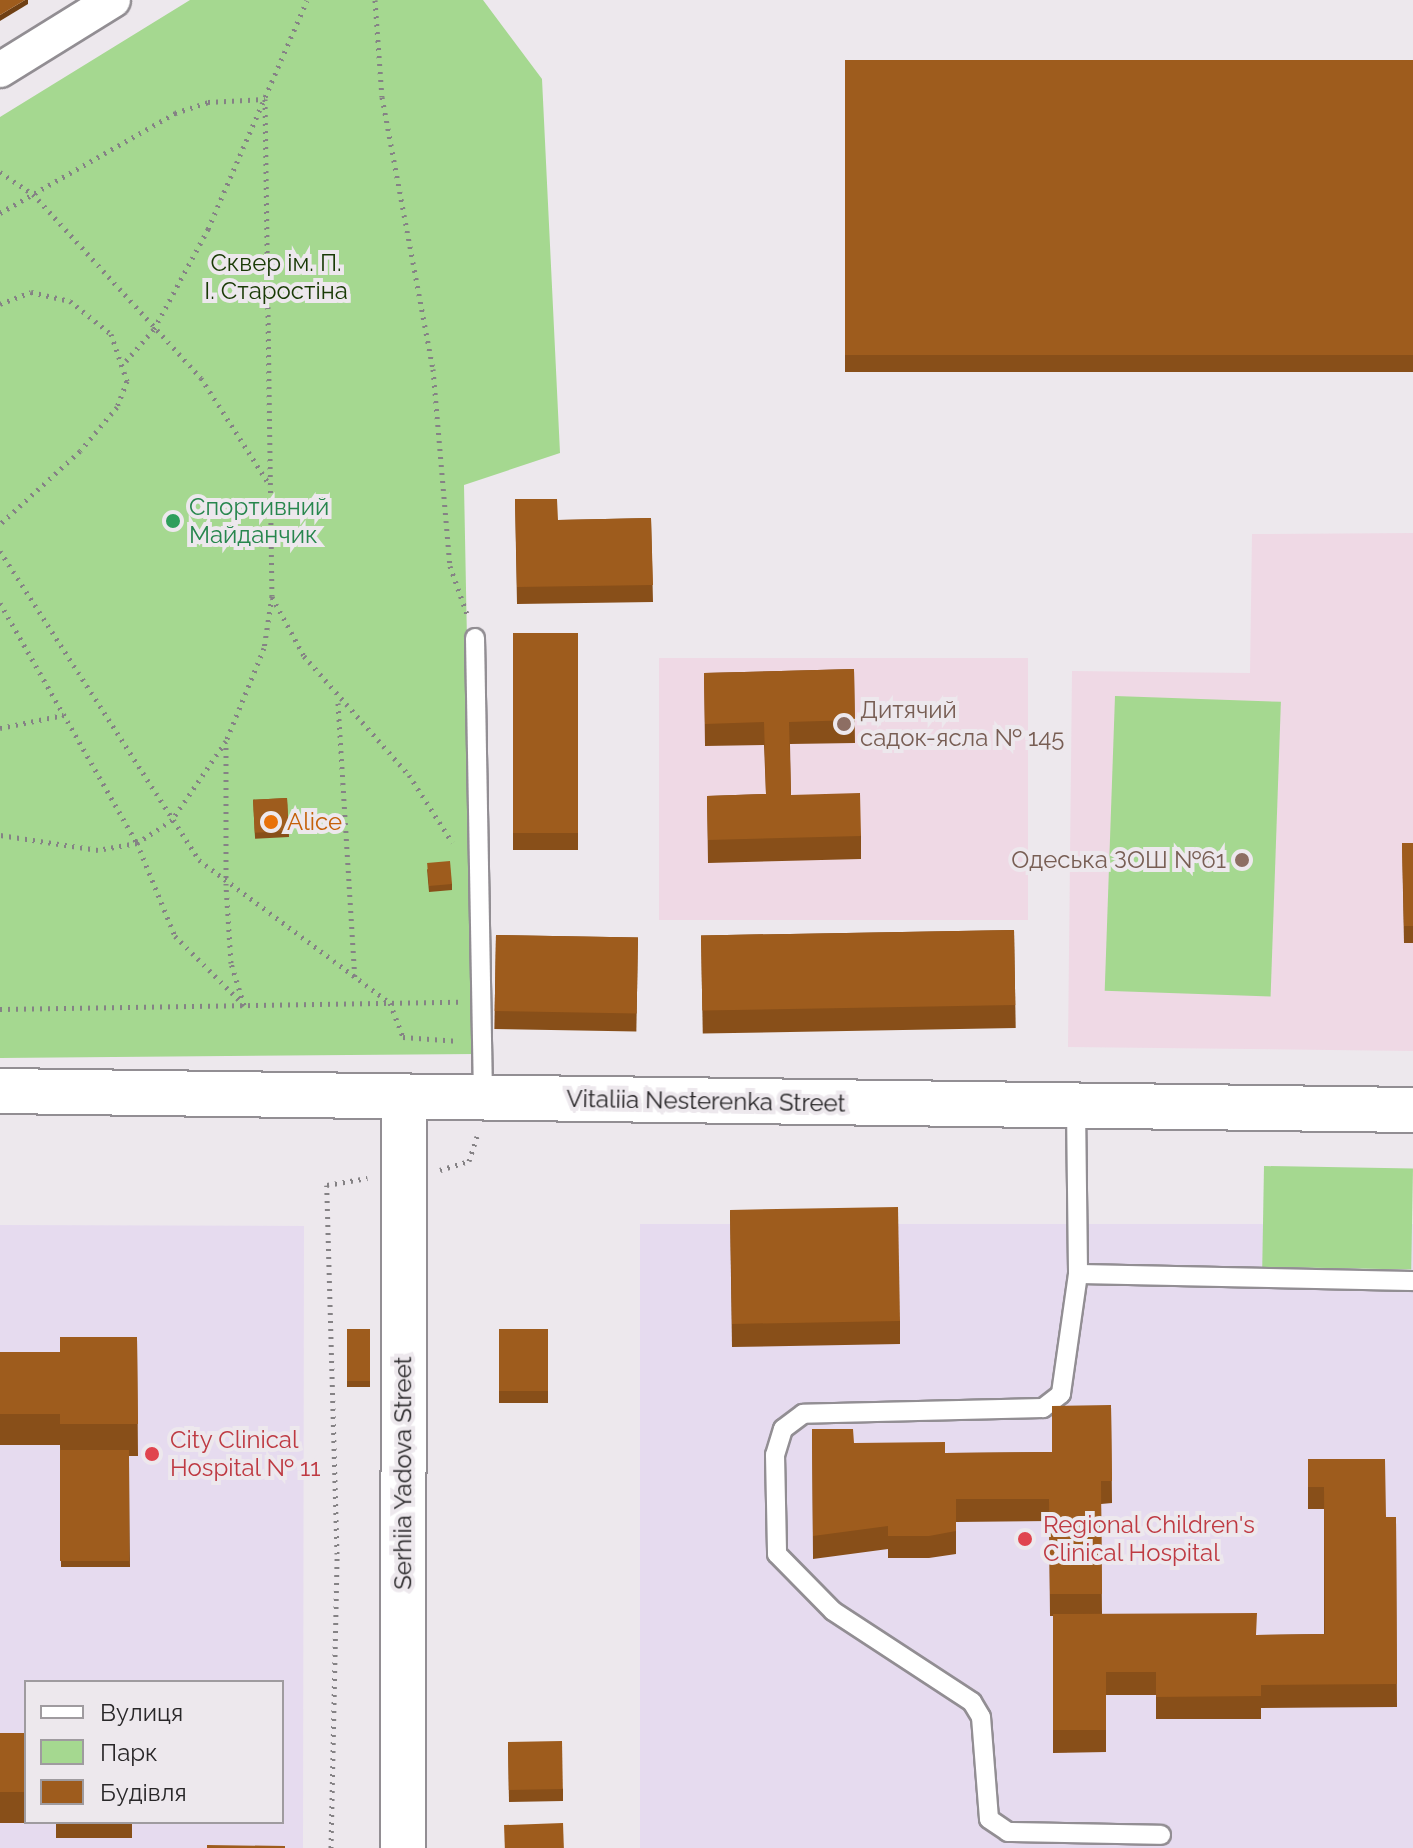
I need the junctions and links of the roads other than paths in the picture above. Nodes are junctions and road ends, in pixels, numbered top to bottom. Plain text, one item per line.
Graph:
1 (113, 0) edge
2 (0, 70) edge
3 (475, 638) road end
4 (0, 1091) edge
5 (404, 1097) junction
6 (483, 1098) junction
7 (1076, 1107) junction
8 (1413, 1110) edge
9 (1078, 1274) junction
10 (1413, 1281) edge
11 (1161, 1835) dead end
12 (403, 1848) edge

1 - 2 street
3 - 6 lane
4 - 5 main road, Vitaliia Nesterenka Street
5 - 6 main road, Vitaliia Nesterenka Street
5 - 12 main road, Serhiia Yadova Street
6 - 7 main road, Vitaliia Nesterenka Street
7 - 8 main road, Vitaliia Nesterenka Street
7 - 9 lane
9 - 10 lane
9 - 11 lane

